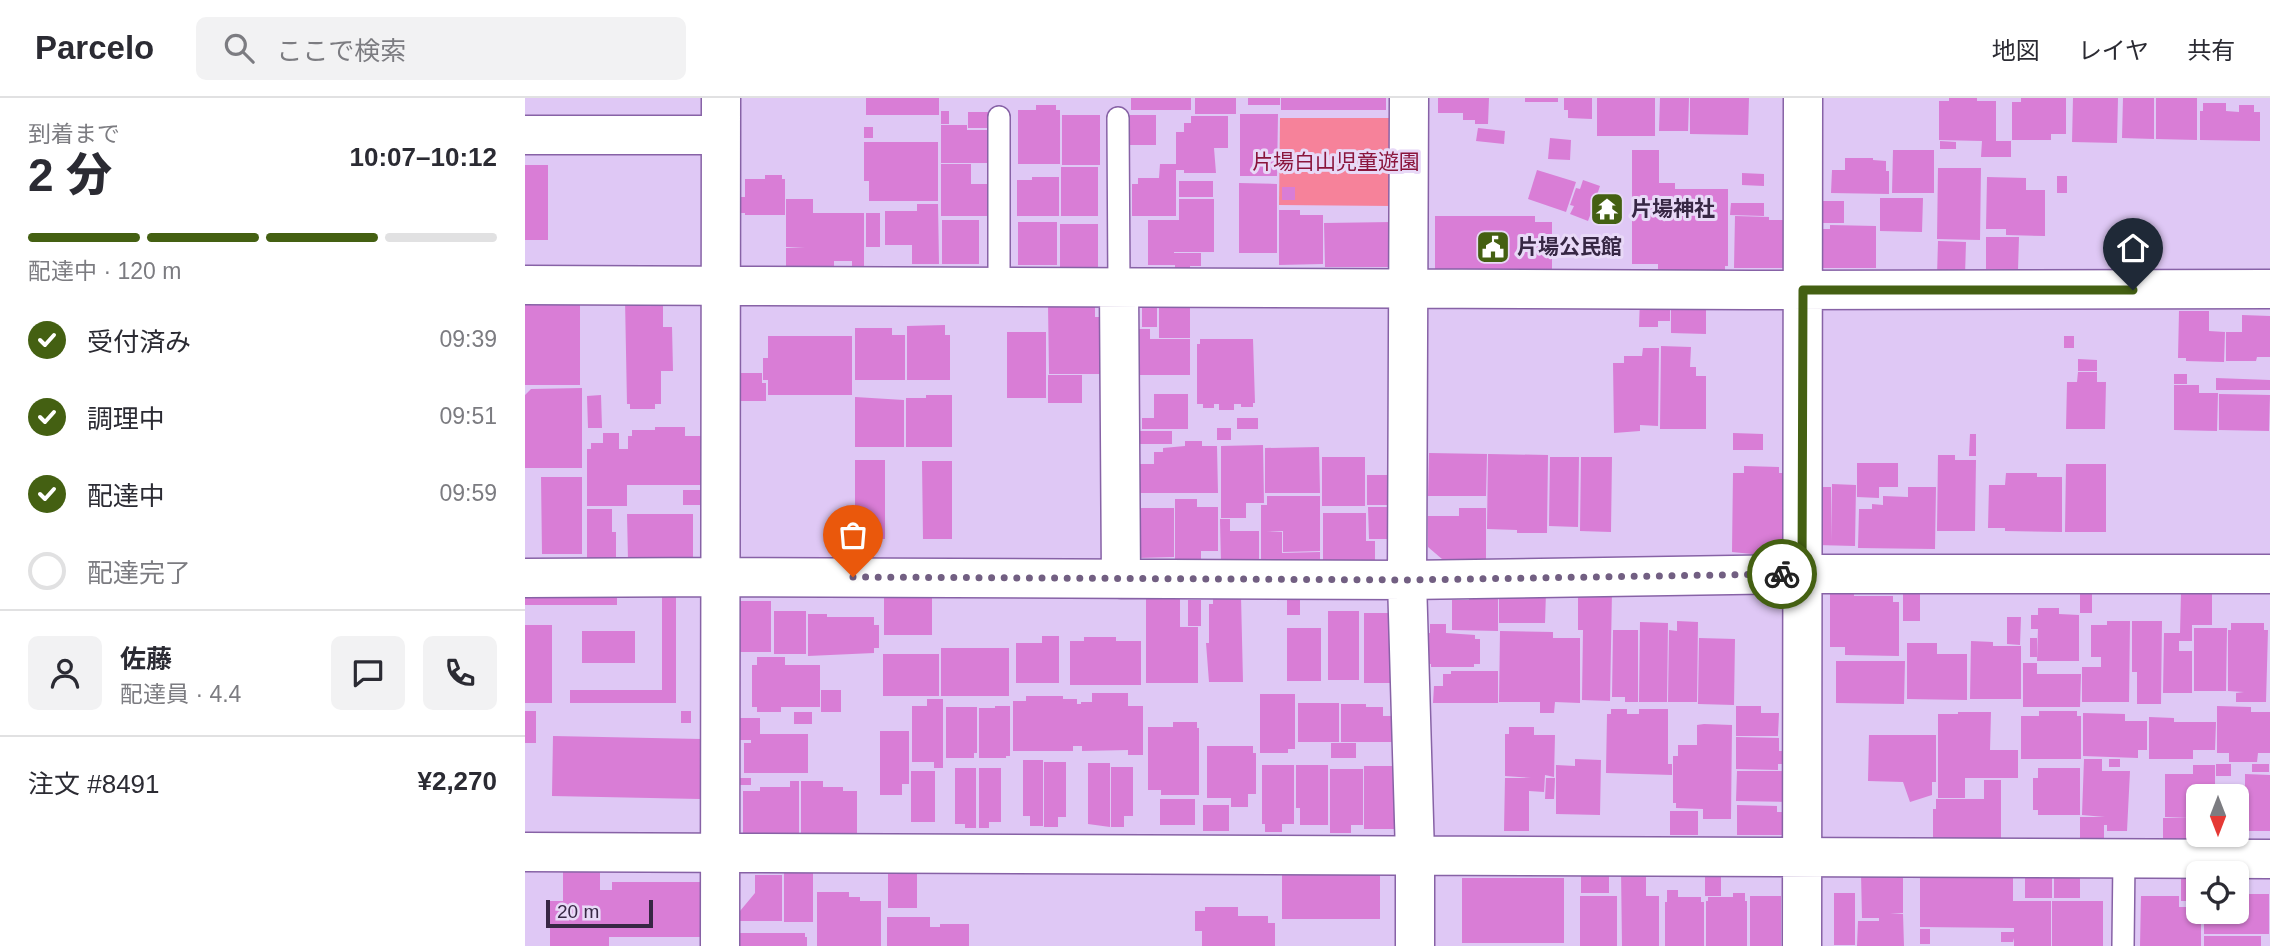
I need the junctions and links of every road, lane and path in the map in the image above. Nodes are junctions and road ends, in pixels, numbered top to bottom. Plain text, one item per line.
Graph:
1 (721, 98) edge
2 (1409, 98) edge
3 (1803, 98) edge
4 (999, 117) dead end
5 (1118, 118) dead end
6 (525, 135) edge
7 (721, 135) junction
8 (525, 285) edge
9 (721, 286) junction
10 (999, 287) junction
11 (1119, 288) junction
12 (1409, 289) junction
13 (2270, 289) edge
14 (1803, 290) junction
15 (1802, 574) junction
16 (2270, 574) edge
17 (720, 576) junction
18 (525, 578) edge
19 (1121, 579) junction
20 (1407, 580) junction
21 (525, 852) edge
22 (720, 852) junction
23 (1415, 855) junction
24 (1802, 857) junction
25 (2124, 858) junction
26 (2270, 859) edge
27 (720, 946) edge
28 (1415, 946) edge
29 (1802, 946) edge
30 (2123, 946) edge

1 - 7 street
2 - 12 street
3 - 14 street
4 - 10 lane
5 - 11 lane
6 - 7 street
7 - 9 street
8 - 9 street
9 - 10 street
9 - 17 street
10 - 11 street
11 - 12 street
11 - 19 street
12 - 14 street
12 - 20 street
13 - 14 street
14 - 15 street
15 - 16 street
15 - 20 street
15 - 24 street
17 - 18 street
17 - 19 street
17 - 22 street
19 - 20 street
20 - 23 street
21 - 22 street
22 - 23 street
22 - 27 street
23 - 24 street
23 - 28 street
24 - 25 street
24 - 29 street
25 - 26 street
25 - 30 lane

